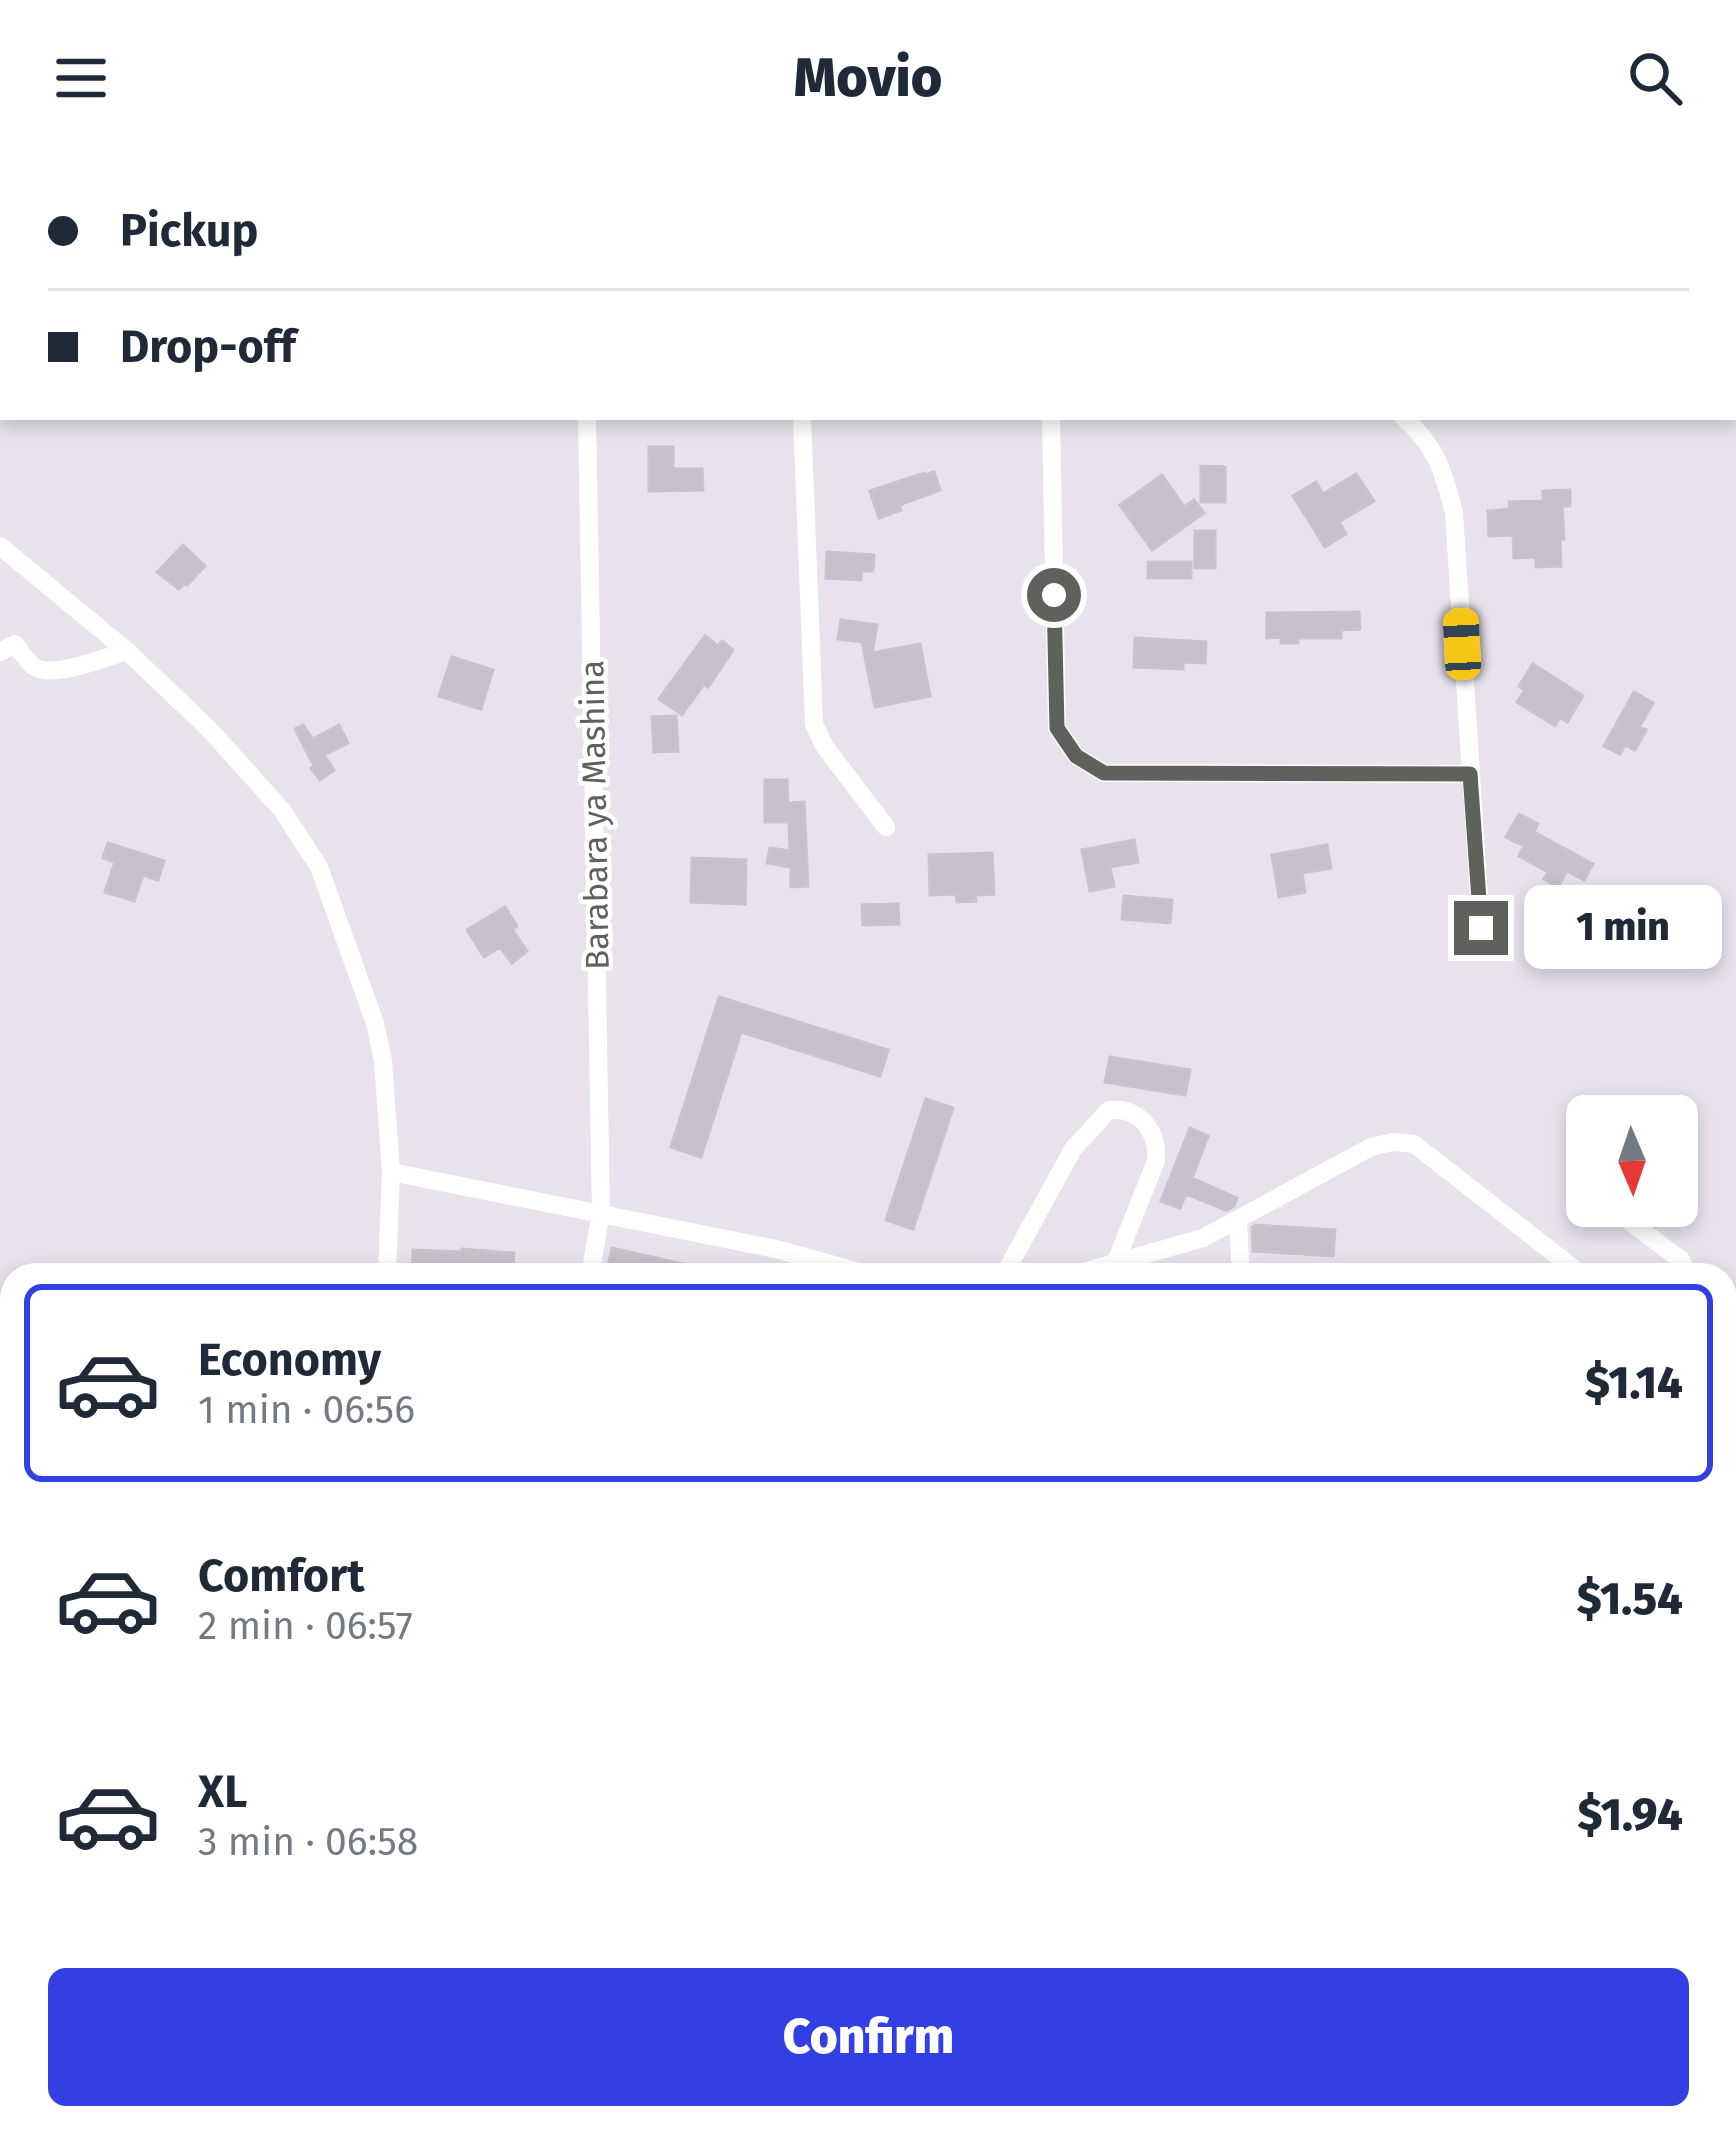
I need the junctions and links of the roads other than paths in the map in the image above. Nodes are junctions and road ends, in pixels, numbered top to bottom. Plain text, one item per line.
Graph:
1 (587, 420) edge
2 (802, 420) edge
3 (1051, 420) edge
4 (1406, 420) edge
5 (0, 546) edge
6 (127, 651) junction
7 (0, 652) edge
8 (1470, 774) junction
9 (886, 827) dead end
10 (1481, 928) dead end
11 (391, 1172) junction
12 (601, 1213) junction
13 (1238, 1221) junction
14 (1637, 1227) edge
15 (387, 1263) edge
16 (592, 1263) edge
17 (827, 1263) edge
18 (1011, 1263) edge
19 (1114, 1263) edge
20 (1117, 1263) edge
21 (1240, 1263) edge
22 (1567, 1263) edge
23 (1682, 1263) edge

1 - 12 street, Barabara ya Mashina
2 - 9 street
3 - 8 street
4 - 8 street
5 - 6 street
6 - 7 street
6 - 11 street
8 - 10 street
11 - 12 street
11 - 15 street
12 - 16 street, Barabara ya Mashina
12 - 17 street
13 - 20 street
13 - 21 street
13 - 22 street
14 - 23 street
18 - 19 street

